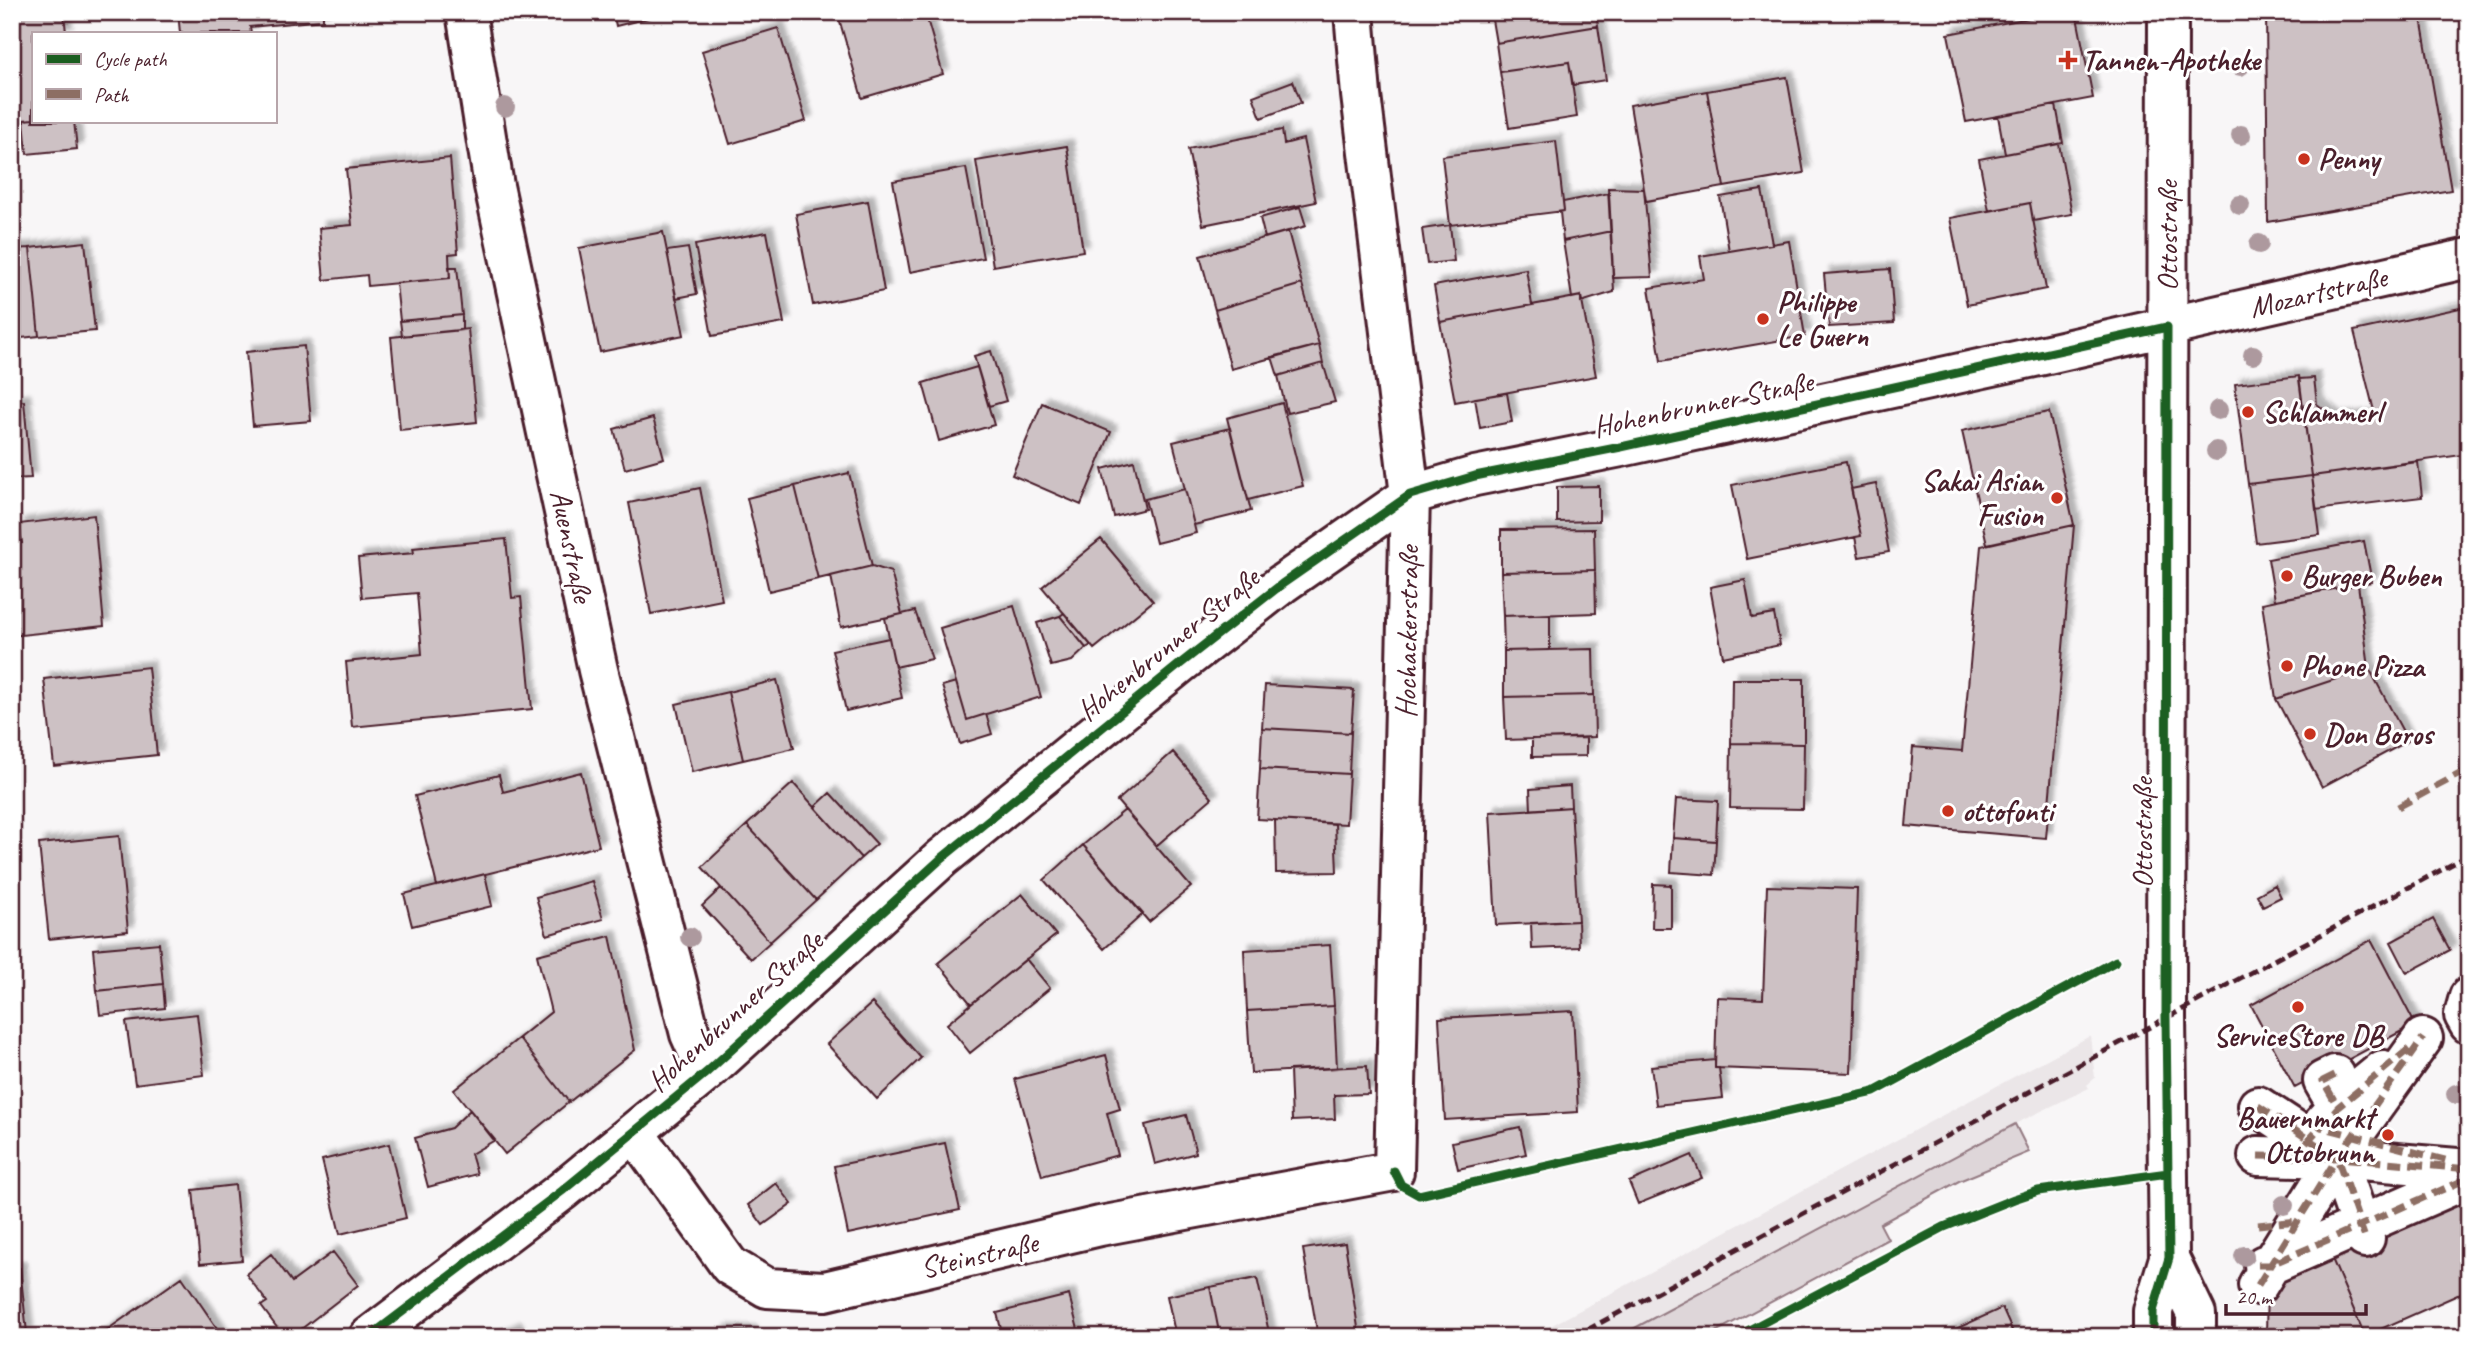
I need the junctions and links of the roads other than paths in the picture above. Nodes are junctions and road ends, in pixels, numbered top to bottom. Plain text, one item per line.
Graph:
1 (466, 12) edge
2 (1354, 12) edge
3 (2168, 12) edge
4 (2469, 258) edge
5 (2167, 327) junction
6 (1410, 495) junction
7 (2469, 997) edge
8 (2469, 1024) edge
9 (707, 1072) junction
10 (2258, 1107) dead end
11 (2317, 1131) junction
12 (634, 1132) junction
13 (2469, 1168) edge
14 (1394, 1171) joint
15 (2469, 1178) edge
16 (2297, 1221) junction
17 (2259, 1225) dead end
18 (2363, 1232) junction
19 (2169, 1258) junction
20 (369, 1337) edge
21 (2153, 1337) edge
22 (2196, 1337) edge

1 - 9 street, Auenstraße
2 - 6 street, Hochackerstraße
3 - 5 street, Ottostraße
4 - 5 street, Mozartstraße
5 - 6 street, Hohenbrunner Straße
5 - 19 street, Ottostraße
6 - 9 street, Hohenbrunner Straße
6 - 14 street, Hochackerstraße
7 - 8 street
9 - 12 street, Hohenbrunner Straße
10 - 11 street
11 - 13 street
11 - 16 street
11 - 18 street
12 - 14 street, Steinstraße
12 - 20 street, Hohenbrunner Straße
15 - 18 street
16 - 17 street
16 - 18 street
19 - 21 street, Ottostraße
19 - 22 street, Ottostraße

